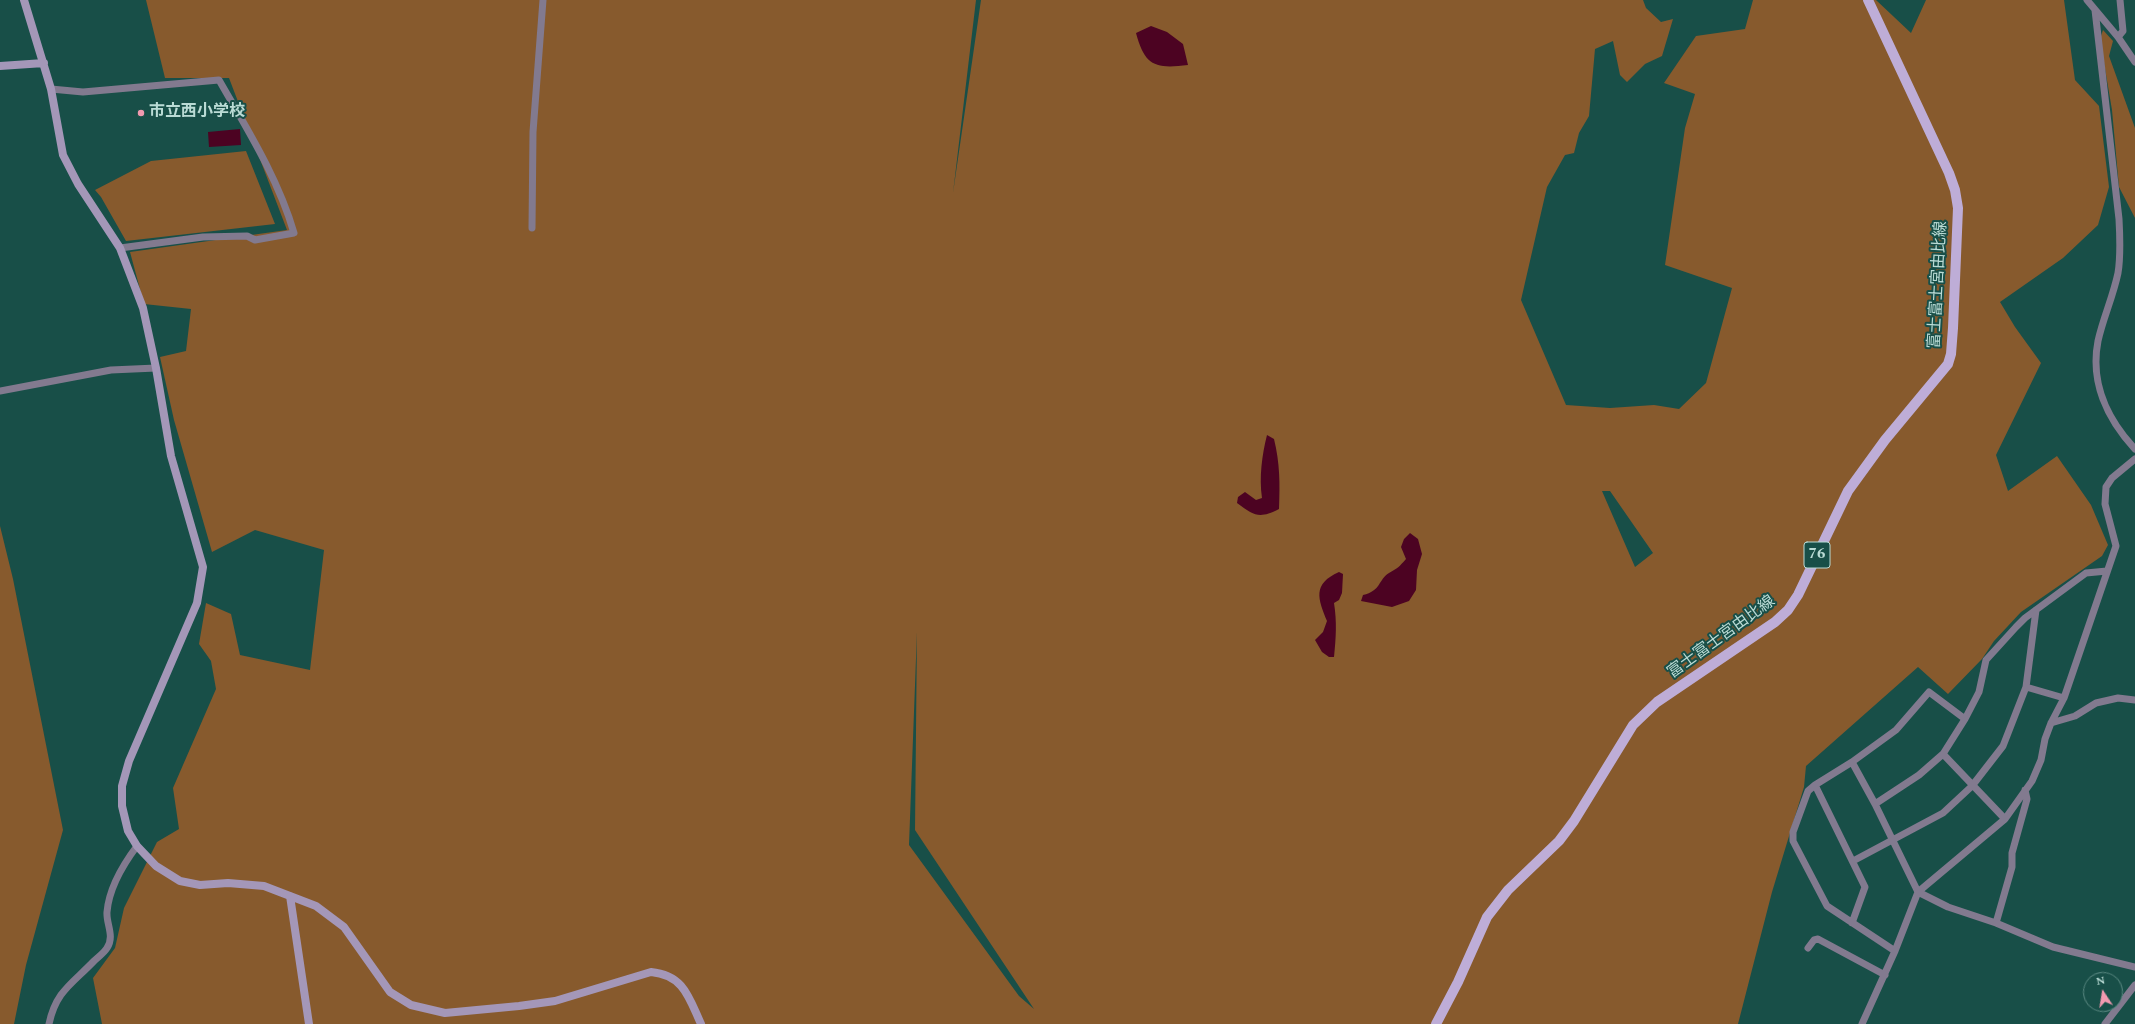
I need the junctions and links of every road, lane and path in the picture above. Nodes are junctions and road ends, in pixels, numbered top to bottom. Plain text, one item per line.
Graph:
1 (24, 0) edge
2 (543, 0) edge
3 (1868, 0) edge
4 (2086, 0) edge
5 (2120, 0) edge
6 (2095, 10) junction
7 (2118, 37) junction
8 (2135, 62) edge
9 (44, 63) junction
10 (0, 66) edge
11 (51, 89) junction
12 (532, 228) dead end
13 (120, 248) junction
14 (156, 368) junction
15 (0, 391) edge
16 (2135, 448) edge
17 (2135, 459) edge
18 (2107, 572) junction
19 (2036, 610) junction
20 (2026, 687) junction
21 (2064, 698) junction
22 (2135, 700) edge
23 (1965, 719) junction
24 (2051, 723) junction
25 (1943, 754) junction
26 (1852, 762) junction
27 (1815, 785) junction
28 (1972, 786) junction
29 (2025, 790) junction
30 (1875, 804) junction
31 (2005, 819) junction
32 (1892, 840) junction
33 (137, 846) junction
34 (1853, 861) junction
35 (1918, 892) junction
36 (290, 896) junction
37 (1852, 923) junction
38 (1996, 924) junction
39 (1808, 948) dead end
40 (1895, 951) junction
41 (2135, 967) edge
42 (1885, 975) junction
43 (2135, 985) edge
44 (49, 1024) edge
45 (309, 1024) edge
46 (701, 1024) edge
47 (1436, 1024) edge
48 (1862, 1024) edge
49 (2106, 1024) edge

1 - 9 street
2 - 12 street
3 - 47 main road, 富士富士宮由比線 / 76
4 - 6 street
5 - 7 street
6 - 7 street
6 - 16 street
7 - 8 street
9 - 10 street
9 - 11 street
11 - 13 street
11 - 13 street
13 - 14 street
14 - 15 street
14 - 33 street
17 - 18 street
18 - 19 street
18 - 21 street
19 - 20 street
19 - 23 street
20 - 21 street
20 - 28 street
21 - 24 street
22 - 24 street
23 - 25 street
23 - 26 street
24 - 29 street
25 - 28 street
25 - 30 street
26 - 27 street
26 - 30 street
27 - 34 street
27 - 37 street
28 - 31 street
28 - 32 street
29 - 31 street
29 - 38 street
30 - 32 street
31 - 35 street
32 - 34 street
32 - 35 street
33 - 36 street
33 - 44 street
34 - 37 street
35 - 38 street
35 - 40 street
36 - 45 street
36 - 46 street
37 - 40 street
38 - 41 street
39 - 42 street
40 - 42 street
42 - 48 street
43 - 49 street

